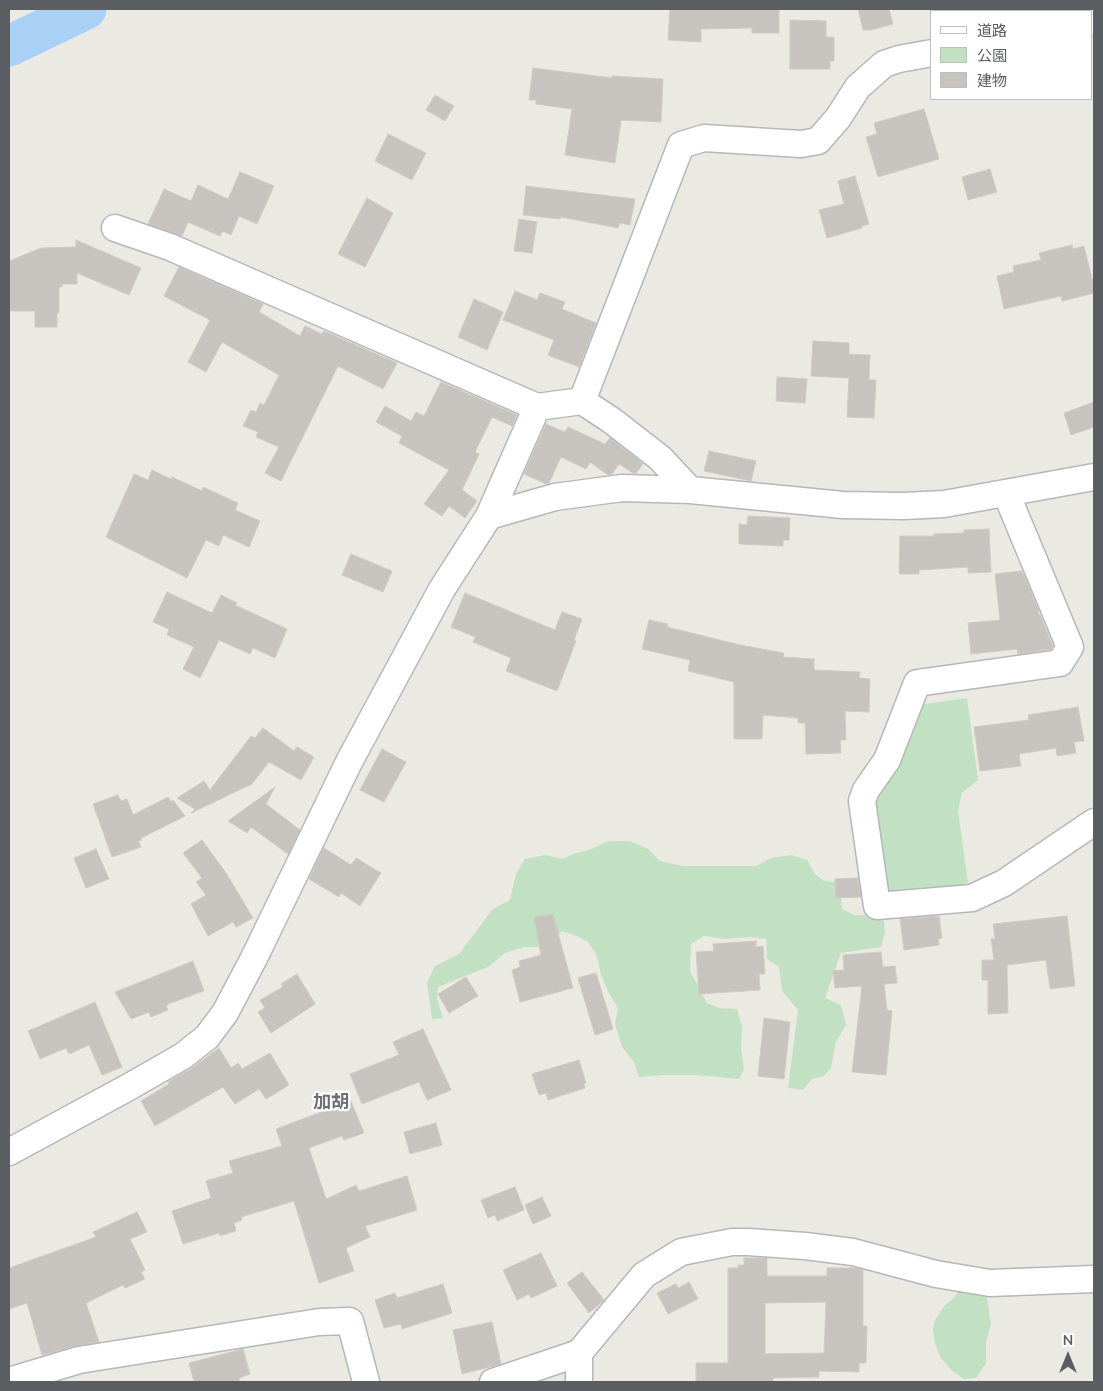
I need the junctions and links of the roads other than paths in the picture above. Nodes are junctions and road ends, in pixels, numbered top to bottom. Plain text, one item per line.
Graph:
1 (930, 53) edge
2 (115, 228) dead end
3 (582, 401) junction
4 (537, 407) junction
5 (1094, 477) edge
6 (690, 490) junction
7 (1006, 493) junction
8 (489, 516) junction
9 (1094, 822) edge
10 (9, 1152) edge
11 (1094, 1278) edge
12 (579, 1353) junction
13 (9, 1381) edge
14 (366, 1382) edge
15 (493, 1382) edge
16 (579, 1382) edge

1 - 3 street
2 - 4 street
3 - 4 street
3 - 6 street
4 - 8 street
5 - 7 street
6 - 7 street
6 - 8 street
7 - 9 street
8 - 10 street
11 - 12 street
12 - 15 street
12 - 16 street
13 - 14 street

